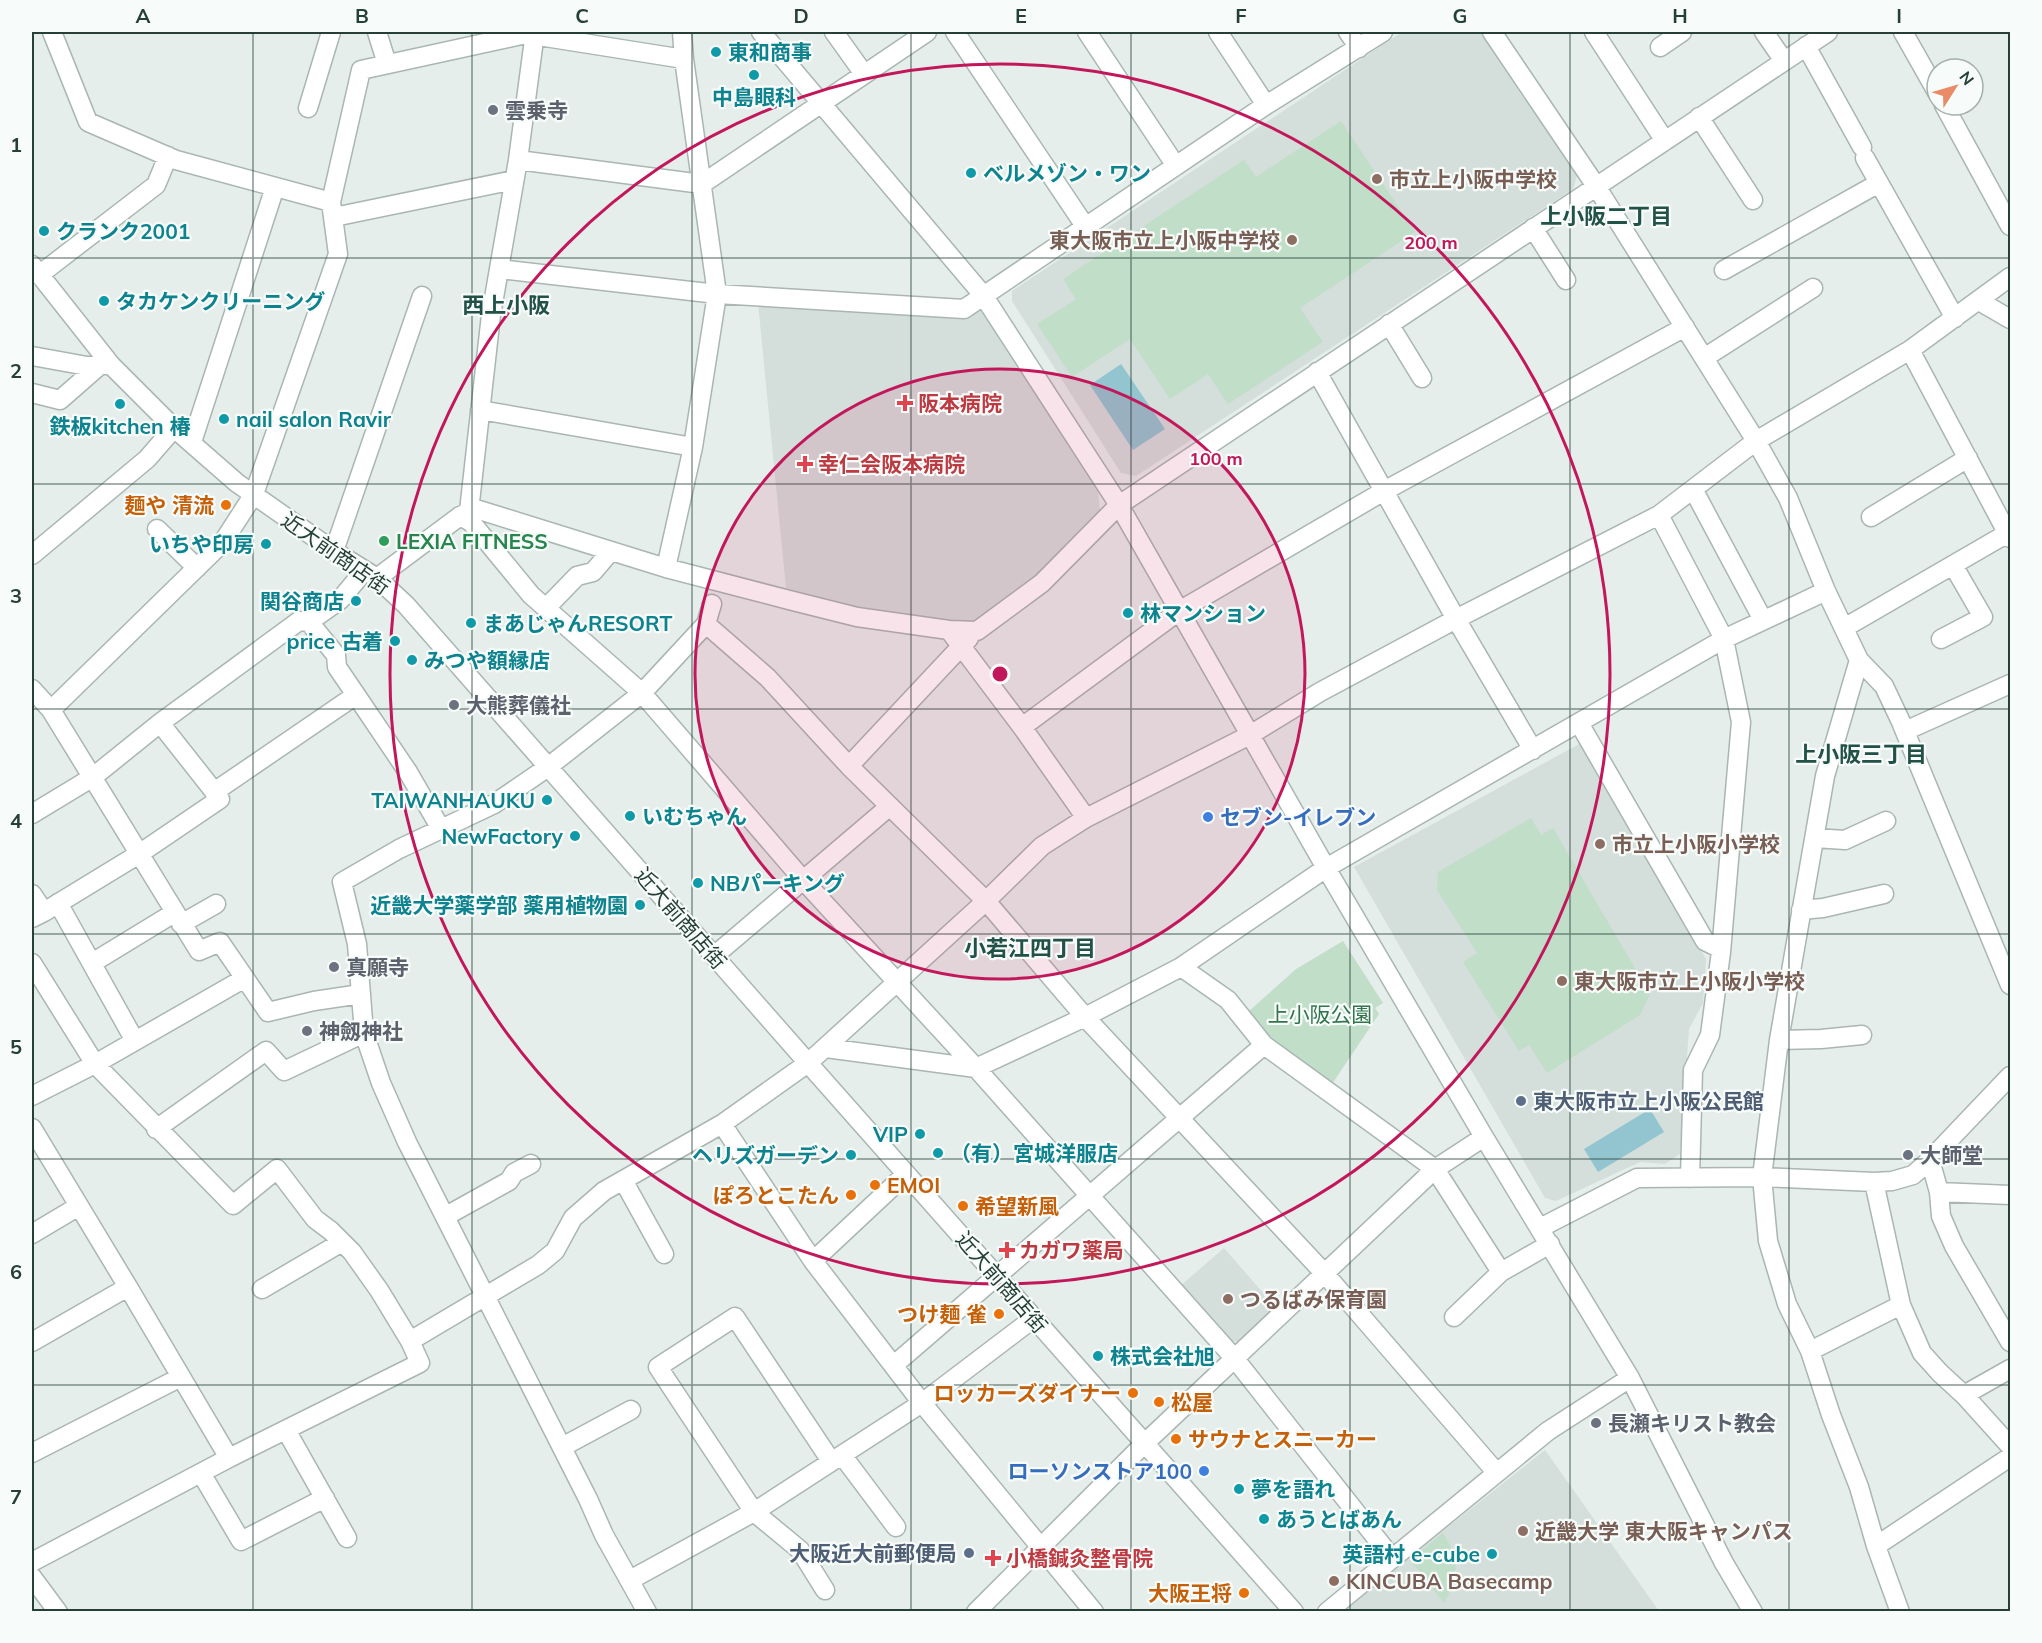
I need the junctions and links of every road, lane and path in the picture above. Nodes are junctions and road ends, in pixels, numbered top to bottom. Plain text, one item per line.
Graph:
1 (52, 32) edge
2 (331, 32) edge
3 (377, 32) edge
4 (682, 32) edge
5 (761, 32) edge
6 (834, 32) edge
7 (927, 32) edge
8 (955, 32) edge
9 (1087, 32) edge
10 (1218, 32) edge
11 (1348, 32) edge
12 (1383, 32) edge
13 (1492, 32) edge
14 (1594, 32) edge
15 (1682, 32) edge
16 (1764, 32) edge
17 (1828, 32) edge
18 (1903, 32) edge
19 (535, 34) edge
20 (1806, 46) junction
21 (1660, 47) dead end
22 (1359, 48) junction
23 (684, 59) junction
24 (1784, 61) junction
25 (387, 64) junction
26 (1925, 71) edge
27 (864, 74) junction
28 (820, 103) junction
29 (1266, 105) junction
30 (308, 108) dead end
31 (1699, 117) junction
32 (1951, 117) edge
33 (1665, 141) junction
34 (168, 156) junction
35 (518, 160) junction
36 (1176, 166) junction
37 (514, 180) junction
38 (1879, 183) junction
39 (702, 184) junction
40 (1596, 186) junction
41 (275, 187) junction
42 (1753, 200) dead end
43 (332, 210) junction
44 (1084, 226) junction
45 (2010, 226) edge
46 (1533, 228) junction
47 (499, 269) junction
48 (35, 270) edge
49 (1724, 270) dead end
50 (2010, 278) edge
51 (1566, 280) dead end
52 (1813, 288) dead end
53 (717, 294) junction
54 (983, 295) junction
55 (422, 296) dead end
56 (1979, 301) junction
57 (1954, 318) junction
58 (2010, 319) edge
59 (1389, 324) junction
60 (1685, 327) junction
61 (1910, 350) junction
62 (32, 356) edge
63 (1704, 358) junction
64 (106, 365) junction
65 (1317, 372) junction
66 (1422, 378) dead end
67 (32, 393) edge
68 (480, 410) junction
69 (174, 428) junction
70 (1756, 441) junction
71 (192, 442) junction
72 (693, 447) junction
73 (1968, 458) junction
74 (1693, 489) junction
75 (1384, 491) junction
76 (254, 494) junction
77 (1119, 505) junction
78 (464, 514) junction
79 (1659, 515) junction
80 (1871, 517) dead end
81 (157, 529) dead end
82 (2009, 535) edge
83 (611, 550) junction
84 (334, 551) junction
85 (32, 555) edge
86 (1953, 565) junction
87 (197, 568) junction
88 (666, 568) junction
89 (371, 574) junction
90 (1826, 591) junction
91 (712, 604) dead end
92 (546, 608) junction
93 (1179, 611) junction
94 (1456, 619) junction
95 (1763, 620) junction
96 (309, 622) junction
97 (706, 624) junction
98 (1844, 628) junction
99 (949, 630) junction
100 (978, 631) junction
101 (1724, 639) junction
102 (1941, 639) dead end
103 (962, 645) junction
104 (1859, 660) junction
105 (2010, 684) edge
106 (32, 689) edge
107 (642, 693) junction
108 (356, 695) junction
109 (51, 710) junction
110 (160, 723) junction
111 (1579, 723) junction
112 (1022, 727) junction
113 (1905, 731) junction
114 (1250, 735) junction
115 (1533, 750) junction
116 (849, 766) junction
117 (548, 767) junction
118 (93, 777) junction
119 (214, 792) junction
120 (890, 806) junction
121 (32, 814) edge
122 (1086, 819) junction
123 (1886, 820) dead end
124 (441, 829) junction
125 (1815, 838) junction
126 (139, 854) junction
127 (1326, 868) junction
128 (804, 881) junction
129 (32, 894) edge
130 (1884, 894) dead end
131 (986, 901) junction
132 (216, 904) dead end
133 (1801, 910) junction
134 (45, 911) edge
135 (178, 918) junction
136 (1991, 940) junction
137 (2010, 945) edge
138 (1721, 949) junction
139 (714, 956) junction
140 (32, 963) edge
141 (92, 963) junction
142 (1181, 967) junction
143 (245, 978) junction
144 (897, 983) junction
145 (2010, 985) edge
146 (361, 994) junction
147 (1085, 1017) junction
148 (364, 1033) junction
149 (1862, 1035) dead end
150 (1779, 1040) junction
151 (135, 1041) junction
152 (1264, 1045) junction
153 (826, 1048) junction
154 (808, 1063) junction
155 (94, 1064) junction
156 (976, 1068) junction
157 (2010, 1076) edge
158 (32, 1096) edge
159 (1180, 1118) junction
160 (722, 1124) junction
161 (32, 1128) edge
162 (156, 1129) junction
163 (1484, 1137) junction
164 (1930, 1160) junction
165 (531, 1164) dead end
166 (1435, 1168) junction
167 (906, 1174) junction
168 (1761, 1176) junction
169 (1690, 1178) junction
170 (623, 1180) junction
171 (1874, 1182) junction
172 (1939, 1192) junction
173 (2010, 1195) edge
174 (1090, 1197) junction
175 (79, 1206) junction
176 (446, 1216) junction
177 (1540, 1228) junction
178 (32, 1234) edge
179 (342, 1242) junction
180 (1550, 1244) junction
181 (664, 1254) dead end
182 (813, 1260) junction
183 (1502, 1272) junction
184 (1325, 1274) junction
185 (998, 1276) junction
186 (128, 1287) junction
187 (262, 1289) dead end
188 (487, 1297) junction
189 (1901, 1305) junction
190 (1454, 1317) dead end
191 (1034, 1318) junction
192 (410, 1341) junction
193 (32, 1342) edge
194 (2010, 1342) edge
195 (1810, 1351) junction
196 (1235, 1359) junction
197 (894, 1365) junction
198 (2010, 1369) edge
199 (181, 1377) junction
200 (1630, 1378) junction
201 (1964, 1395) junction
202 (922, 1403) junction
203 (631, 1410) dead end
204 (286, 1430) junction
205 (1145, 1443) junction
206 (2010, 1446) edge
207 (562, 1447) junction
208 (32, 1453) edge
209 (2010, 1457) edge
210 (229, 1458) junction
211 (837, 1458) junction
212 (1496, 1472) junction
213 (201, 1473) junction
214 (325, 1498) junction
215 (754, 1512) junction
216 (896, 1527) dead end
217 (347, 1538) dead end
218 (1876, 1546) junction
219 (1041, 1547) junction
220 (1392, 1558) junction
221 (32, 1562) edge
222 (32, 1577) edge
223 (630, 1580) junction
224 (825, 1590) dead end
225 (58, 1611) edge
226 (647, 1611) edge
227 (976, 1611) edge
228 (1094, 1611) edge
229 (1294, 1611) edge
230 (1327, 1611) edge
231 (1753, 1611) edge
232 (1900, 1611) edge

1 - 34 street
2 - 30 street
3 - 25 street
4 - 23 street
5 - 28 street
6 - 27 street
7 - 27 street
8 - 44 street
9 - 36 street
10 - 29 street
11 - 22 street
12 - 22 street
13 - 40 street
14 - 33 street
15 - 21 street
16 - 24 street
17 - 20 street
18 - 26 street
19 - 23 street
19 - 25 street
19 - 35 street
20 - 24 street
20 - 38 street
22 - 29 street
23 - 39 street
24 - 31 street
25 - 43 street
27 - 28 street
28 - 39 street
28 - 54 street
29 - 36 street
31 - 33 street
31 - 42 street
32 - 45 street
33 - 40 street
34 - 41 street
34 - 48 street
35 - 37 street
35 - 39 street
36 - 44 street
37 - 43 street
37 - 47 street
38 - 49 street
38 - 57 street
39 - 53 street
40 - 46 street
40 - 60 street
41 - 43 street
41 - 71 street
43 - 76 street
44 - 54 street
46 - 51 street
46 - 59 street
47 - 53 street
47 - 68 street
48 - 64 street, 近大前商店街
50 - 56 street
52 - 63 street
53 - 54 street
53 - 72 street
54 - 77 street
55 - 84 street
56 - 57 street
56 - 58 street
57 - 61 street
59 - 65 street
59 - 66 street
60 - 63 street
60 - 75 street
61 - 70 street
61 - 73 street
62 - 64 street
63 - 70 street
64 - 67 street
64 - 69 street, 近大前商店街
65 - 75 street
65 - 77 street
68 - 72 street
68 - 78 street
69 - 71 street, 近大前商店街
69 - 85 street
70 - 74 street
70 - 90 street
71 - 76 street, 近大前商店街
72 - 88 street
73 - 80 street
73 - 82 street
74 - 79 street
74 - 95 street
75 - 93 street
75 - 94 street
76 - 84 street, 近大前商店街
76 - 87 street
77 - 93 street
77 - 100 street
78 - 83 street
78 - 89 street
78 - 92 street
79 - 94 street
79 - 101 street
81 - 87 street
82 - 86 street
83 - 88 street
83 - 92 street
84 - 89 street, 近大前商店街
86 - 98 street
86 - 102 street
87 - 109 street
88 - 99 street
89 - 96 street
89 - 117 street, 近大前商店街
90 - 95 street
90 - 98 street
91 - 97 street
92 - 107 street
93 - 112 street
93 - 114 street
94 - 114 street
94 - 115 street
95 - 101 street
96 - 108 street
96 - 110 street
97 - 107 street
97 - 116 street
98 - 104 street
99 - 100 street
99 - 103 street
100 - 103 street
101 - 111 street
101 - 138 street
103 - 112 street
103 - 116 street
104 - 113 street
104 - 125 street
105 - 113 street
106 - 109 street
107 - 117 street
107 - 128 street
108 - 119 street
108 - 124 street
109 - 118 street
110 - 118 street
110 - 119 street
111 - 115 street
111 - 138 street
112 - 122 street
113 - 136 street
114 - 122 street
114 - 127 street
115 - 127 street
116 - 120 street
117 - 124 street
117 - 139 street, 近大前商店街
118 - 121 street
118 - 126 street
119 - 126 street
120 - 128 street
120 - 131 street
122 - 131 street
123 - 125 street
124 - 146 street
125 - 133 street
126 - 134 street
126 - 135 street
127 - 142 street
127 - 163 street
128 - 139 street
128 - 144 street
129 - 134 street
130 - 133 street
131 - 144 street
131 - 147 street
132 - 135 street
133 - 150 street
134 - 141 street
135 - 141 street
135 - 143 street
136 - 137 street
136 - 145 street
138 - 169 street
139 - 154 street, 近大前商店街
140 - 155 street
141 - 151 street
142 - 147 street
142 - 152 street
143 - 146 street
143 - 151 street
144 - 153 street
144 - 156 street
146 - 148 street
147 - 156 street
147 - 159 street
148 - 162 street
148 - 176 street
149 - 150 street
150 - 168 street
151 - 155 street
152 - 159 street
152 - 166 street
153 - 154 street
153 - 156 street
154 - 160 street
154 - 167 street, 近大前商店街
155 - 158 street
155 - 162 street
156 - 174 street
157 - 164 street
159 - 174 street
159 - 184 street
160 - 170 street
160 - 182 street
161 - 175 street
162 - 179 street
163 - 166 street
163 - 177 street
164 - 171 street
164 - 172 street
165 - 176 street
166 - 183 street
166 - 184 street
167 - 182 street
167 - 185 street, 近大前商店街
168 - 169 street
168 - 171 street
168 - 195 street
169 - 177 street
170 - 181 street
170 - 188 street
171 - 189 street
172 - 173 street
172 - 194 street
174 - 185 street
174 - 196 street
175 - 178 street
175 - 186 street
176 - 188 street
177 - 180 street
179 - 187 street
179 - 192 street
180 - 183 street
180 - 200 street
182 - 197 street
183 - 190 street
184 - 196 street
184 - 212 street
185 - 191 street, 近大前商店街
185 - 197 street
186 - 193 street
186 - 199 street
188 - 192 street
188 - 207 street
189 - 195 street
189 - 201 street
191 - 202 street
191 - 205 street, 近大前商店街
192 - 204 street
195 - 218 street
196 - 205 street
196 - 220 street
197 - 202 street
198 - 201 street
199 - 208 street
199 - 210 street
200 - 212 street
200 - 231 street
201 - 206 street
202 - 211 street
202 - 219 street
203 - 207 street
204 - 210 street
204 - 214 street
205 - 219 street
205 - 229 street, 近大前商店街
207 - 223 street
209 - 218 street
210 - 213 street
211 - 215 street
211 - 215 street
211 - 216 street
212 - 220 street
213 - 214 street
213 - 221 street
214 - 217 street
215 - 223 street
215 - 224 street
218 - 232 street
219 - 227 street
219 - 228 street
220 - 230 street
222 - 225 street
223 - 226 street

